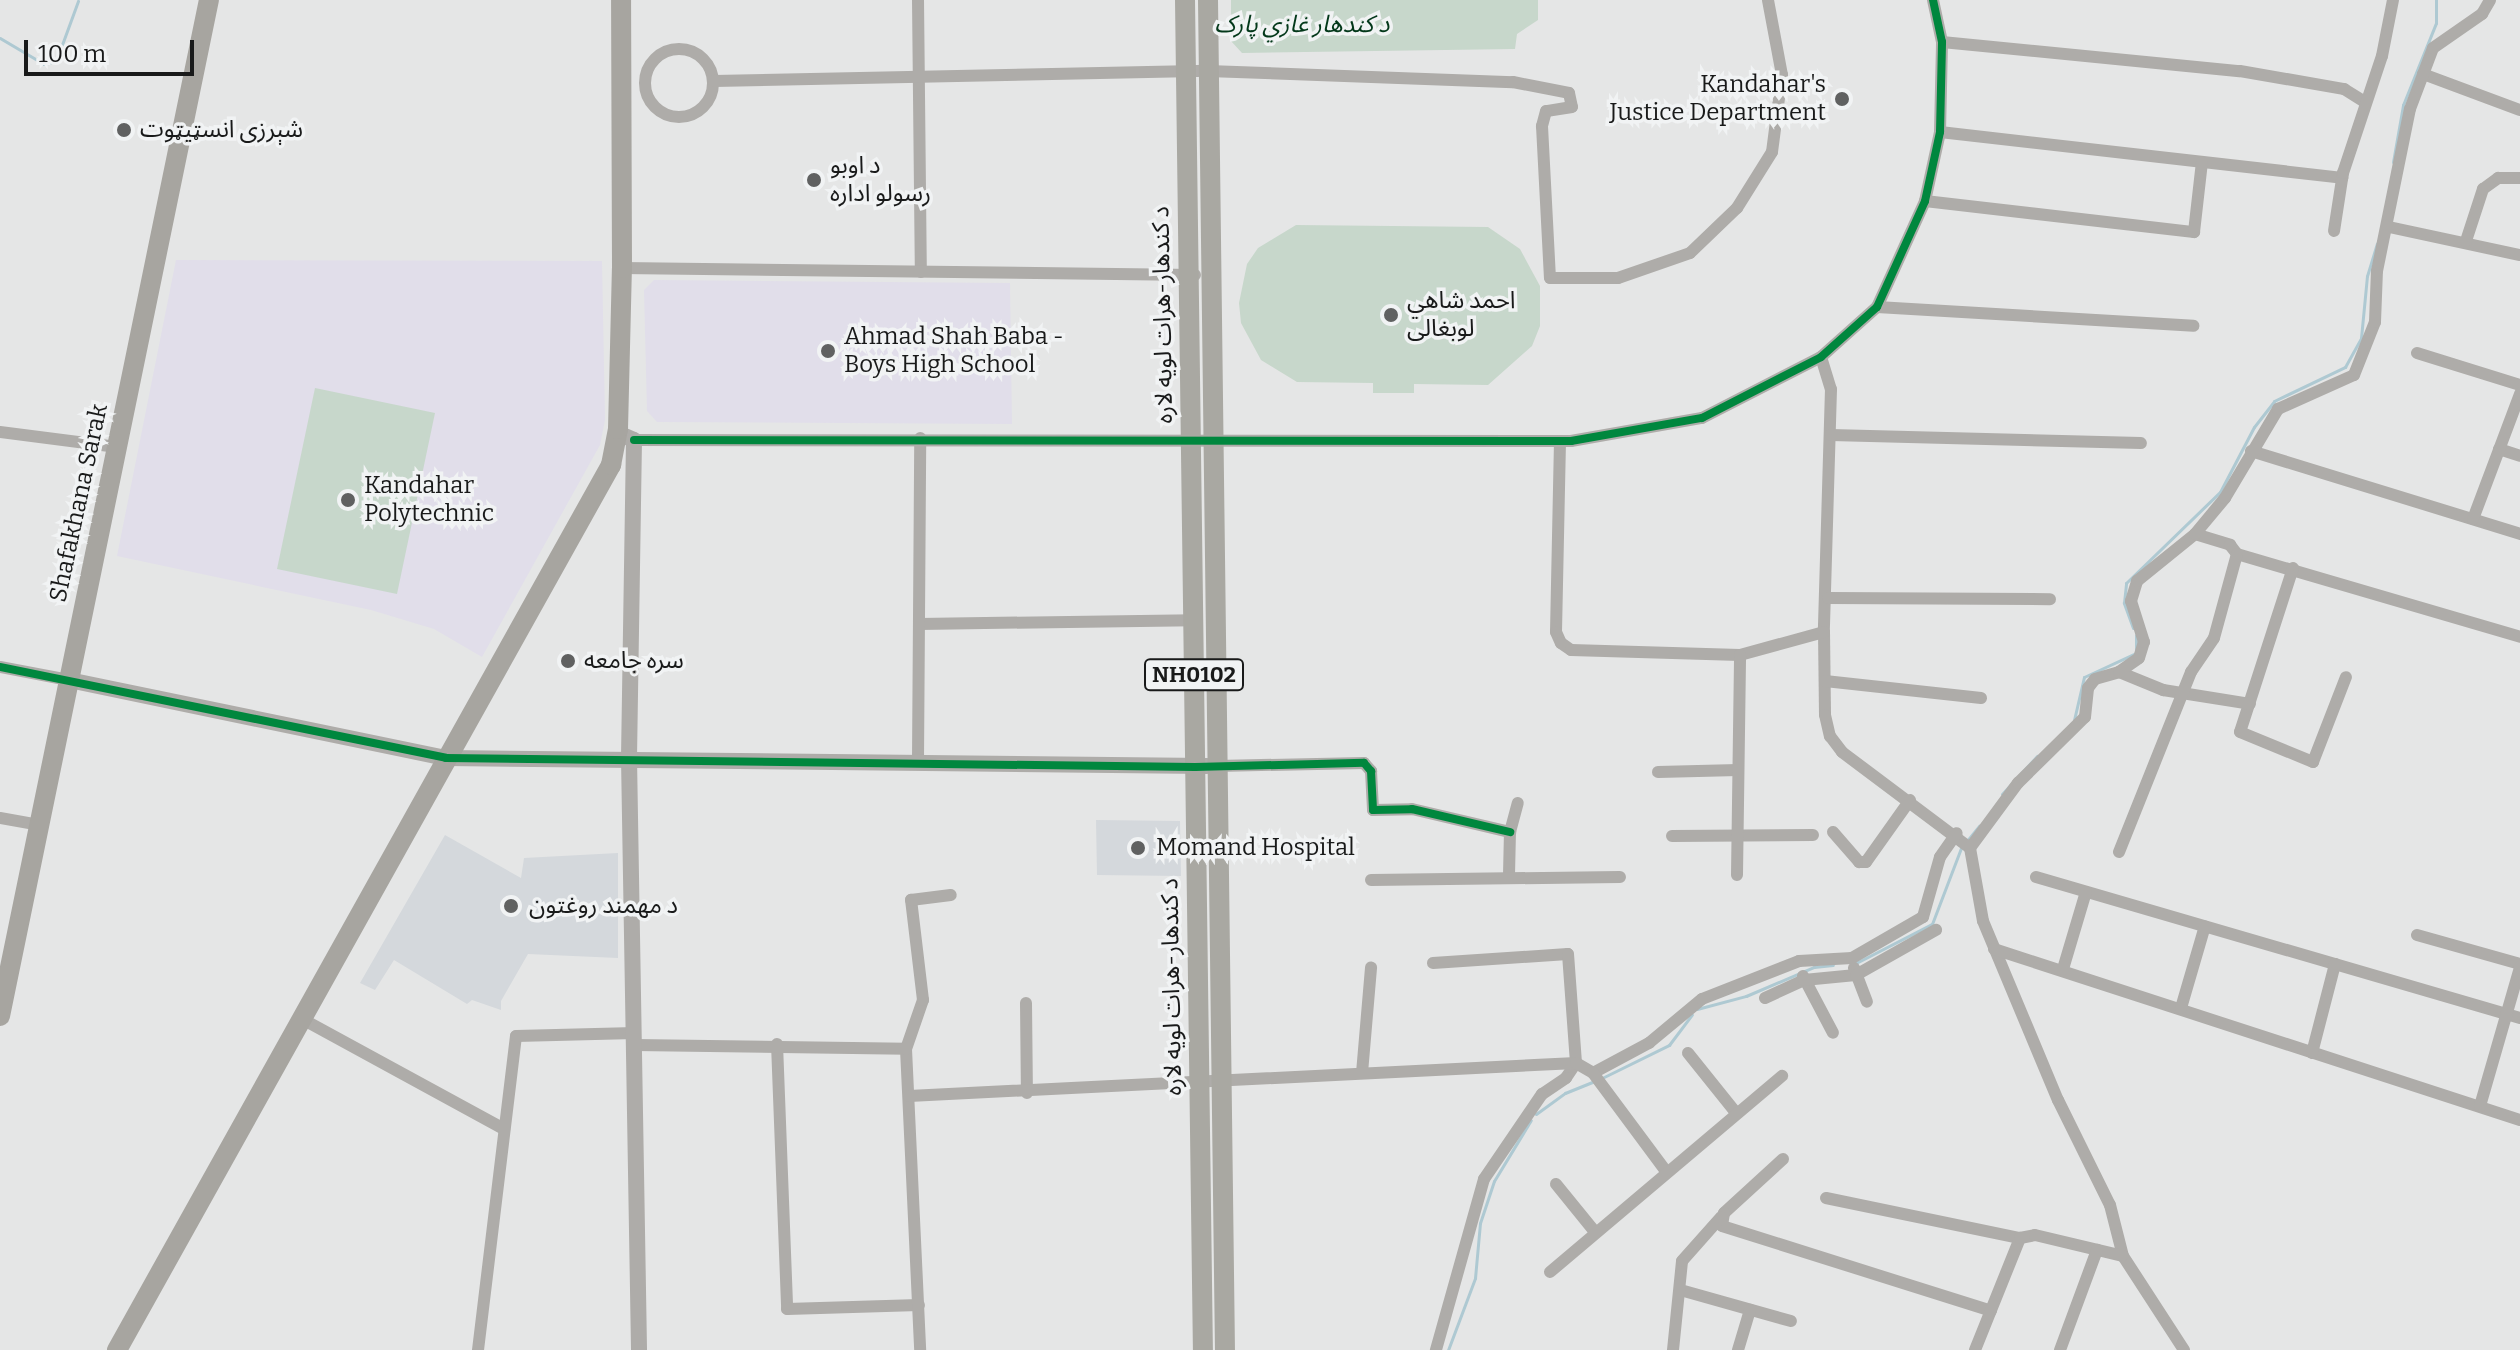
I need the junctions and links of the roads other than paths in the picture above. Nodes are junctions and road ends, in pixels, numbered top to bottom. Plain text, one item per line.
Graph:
1 (209, 0) edge
2 (621, 0) edge
3 (918, 0) edge
4 (1185, 0) edge
5 (1208, 0) edge
6 (1768, 0) edge
7 (1933, 0) edge
8 (2393, 0) edge
9 (2490, 0) edge
10 (1942, 42) junction
11 (1208, 71) junction
12 (1187, 72) junction
13 (2423, 74) junction
14 (918, 77) junction
15 (714, 81) junction
16 (621, 84) junction
17 (644, 84) junction
18 (2363, 101) junction
19 (2520, 110) edge
20 (1940, 132) junction
21 (2202, 162) junction
22 (2342, 178) junction
23 (2520, 178) edge
24 (1925, 201) junction
25 (2389, 227) junction
26 (2334, 231) dead end
27 (2466, 241) junction
28 (2520, 255) edge
29 (622, 268) junction
30 (921, 272) junction
31 (1188, 275) junction
32 (1210, 275) junction
33 (1877, 307) junction
34 (2193, 326) dead end
35 (2417, 353) dead end
36 (1821, 357) junction
37 (2520, 385) edge
38 (2520, 394) edge
39 (0, 432) edge
40 (1831, 435) junction
41 (626, 436) junction
42 (920, 438) junction
43 (1191, 441) junction
44 (1213, 441) junction
45 (1560, 441) junction
46 (2141, 443) dead end
47 (117, 447) junction
48 (2499, 449) junction
49 (2251, 451) junction
50 (2520, 456) edge
51 (2473, 519) junction
52 (2195, 534) junction
53 (2520, 534) edge
54 (2237, 554) junction
55 (2293, 568) junction
56 (1828, 598) junction
57 (2050, 599) dead end
58 (1193, 620) junction
59 (919, 624) junction
60 (1824, 632) junction
61 (2520, 637) edge
62 (1740, 655) junction
63 (0, 667) edge
64 (2119, 672) junction
65 (2346, 677) dead end
66 (69, 680) junction
67 (1825, 681) junction
68 (2188, 690) junction
69 (1981, 698) dead end
70 (2250, 704) junction
71 (446, 758) junction
72 (629, 758) junction
73 (918, 760) junction
74 (1217, 766) junction
75 (1195, 767) junction
76 (1738, 770) junction
77 (1658, 772) dead end
78 (1910, 800) junction
79 (1518, 803) dead end
80 (0, 818) edge
81 (40, 825) junction
82 (1510, 832) junction
83 (1833, 832) dead end
84 (1737, 834) junction
85 (1813, 835) dead end
86 (1672, 836) dead end
87 (1964, 841) junction
88 (2119, 852) dead end
89 (1509, 875) junction
90 (1737, 875) dead end
91 (1620, 877) dead end
92 (2036, 877) dead end
93 (1371, 880) dead end
94 (2086, 892) junction
95 (951, 895) dead end
96 (2205, 926) junction
97 (1936, 930) dead end
98 (2417, 935) dead end
99 (1994, 949) junction
100 (1852, 958) junction
101 (1799, 961) junction
102 (1433, 963) dead end
103 (2335, 964) junction
104 (2520, 965) edge
105 (1371, 967) dead end
106 (2063, 969) junction
107 (1856, 975) junction
108 (1804, 980) junction
109 (1765, 998) dead end
110 (1867, 1002) dead end
111 (1026, 1003) dead end
112 (2181, 1008) junction
113 (2506, 1014) junction
114 (0, 1016) edge
115 (2520, 1018) edge
116 (304, 1020) junction
117 (1833, 1033) dead end
118 (635, 1039) junction
119 (777, 1044) junction
120 (906, 1049) junction
121 (1688, 1053) dead end
122 (2312, 1053) junction
123 (1576, 1063) junction
124 (1362, 1073) junction
125 (1593, 1073) junction
126 (1782, 1076) dead end
127 (1199, 1082) junction
128 (1220, 1082) junction
129 (1027, 1093) junction
130 (909, 1096) junction
131 (2480, 1106) junction
132 (1736, 1113) junction
133 (2520, 1120) edge
134 (504, 1129) junction
135 (1783, 1159) dead end
136 (1665, 1170) junction
137 (1556, 1184) dead end
138 (1826, 1198) dead end
139 (1721, 1217) junction
140 (1595, 1232) junction
141 (2020, 1238) junction
142 (2097, 1250) junction
143 (2123, 1256) junction
144 (1550, 1272) dead end
145 (1684, 1291) dead end
146 (919, 1305) junction
147 (1750, 1310) junction
148 (1991, 1311) junction
149 (1791, 1321) dead end
150 (117, 1350) edge
151 (478, 1350) edge
152 (639, 1350) edge
153 (920, 1350) edge
154 (1203, 1350) edge
155 (1225, 1350) edge
156 (1436, 1350) edge
157 (1673, 1350) edge
158 (1738, 1350) edge
159 (1975, 1350) edge
160 (2060, 1350) edge
161 (2184, 1350) edge

1 - 47 main road, Shafakhana Sarak
2 - 16 main road
3 - 14 street
4 - 12 highway, د کندهار-هرات لويه لاره / NH0102
5 - 11 highway, د کندهار-هرات لويه لاره / NH0102
6 - 11 street
7 - 10 street
8 - 18 street
9 - 13 street
10 - 18 street
10 - 20 street
11 - 12 street
11 - 32 highway, د کندهار-هرات لويه لاره / NH0102
12 - 14 street
12 - 31 highway, د کندهار-هرات لويه لاره / NH0102
13 - 19 street
13 - 25 street
14 - 15 street
14 - 30 street
15 - 17 street
15 - 17 street
16 - 17 street
16 - 29 main road
18 - 22 street
20 - 21 street
20 - 24 street
21 - 22 street
21 - 24 street
22 - 26 street
23 - 27 street
24 - 33 street
25 - 27 street
25 - 49 street
27 - 28 street
29 - 30 street
29 - 41 main road
30 - 31 street
31 - 32 street
31 - 43 highway, د کندهار-هرات لويه لاره / NH0102
32 - 44 highway, د کندهار-هرات لويه لاره / NH0102
33 - 34 street
33 - 36 street
35 - 37 street
36 - 40 street
36 - 45 street
38 - 48 street
39 - 47 street
40 - 46 street
40 - 56 street
41 - 42 street
41 - 71 main road
41 - 72 street
42 - 43 street
42 - 59 street
43 - 44 street
43 - 58 highway, د کندهار-هرات لويه لاره / NH0102
44 - 45 street
44 - 74 highway, د کندهار-هرات لويه لاره / NH0102
45 - 62 street
47 - 66 main road, Shafakhana Sarak
48 - 50 street
48 - 51 street
49 - 51 street
49 - 52 street
51 - 53 street
52 - 54 street
52 - 64 street
54 - 55 street
54 - 68 street
55 - 61 street
55 - 70 street
56 - 57 street
56 - 60 street
58 - 59 street
58 - 75 highway, د کندهار-هرات لويه لاره / NH0102
59 - 73 street
60 - 62 street
60 - 67 street
62 - 76 street
63 - 66 street
64 - 68 street
64 - 87 street
65 - 70 street
66 - 71 street
66 - 81 main road, Shafakhana Sarak
67 - 69 street
67 - 78 street
68 - 70 street
68 - 88 street
71 - 72 street
71 - 116 main road
72 - 73 street
72 - 118 street
73 - 75 street
74 - 75 street
74 - 82 street
74 - 128 highway, د کندهار-هرات لويه لاره / NH0102
75 - 127 highway, د کندهار-هرات لويه لاره / NH0102
76 - 77 street
76 - 84 street
78 - 83 street
78 - 87 street
79 - 82 street
80 - 81 street
81 - 114 main road, Shafakhana Sarak
82 - 89 street
84 - 85 street
84 - 86 street
84 - 90 street
87 - 99 street
87 - 100 street
89 - 91 street
89 - 93 street
92 - 94 street
94 - 96 street
94 - 106 street
95 - 120 street
96 - 103 street
96 - 112 street
97 - 107 street
98 - 104 street
99 - 106 street
99 - 143 street
100 - 101 street
100 - 107 street
101 - 108 street
101 - 125 street
102 - 123 street
103 - 113 street
103 - 122 street
104 - 113 street
105 - 124 street
106 - 112 street
107 - 108 street
107 - 110 street
108 - 109 street
108 - 117 street
111 - 129 street
112 - 122 street
113 - 115 street
113 - 131 street
116 - 134 street
116 - 150 main road
118 - 119 street
118 - 134 street
118 - 152 street
119 - 120 street
119 - 146 street
120 - 130 street
121 - 132 street
122 - 131 street
123 - 124 street
123 - 125 street
123 - 156 street
124 - 128 street
125 - 136 street
126 - 132 street
127 - 128 street
127 - 129 street
127 - 154 highway, د کندهار-هرات لويه لاره / NH0102
128 - 155 highway, د کندهار-هرات لويه لاره / NH0102
129 - 130 street
130 - 146 street
131 - 133 street
132 - 136 street
134 - 151 street
135 - 139 street
136 - 140 street
137 - 140 street
138 - 141 street
139 - 148 street
139 - 157 street
140 - 144 street
141 - 142 street
141 - 148 street
142 - 143 street
142 - 160 street
143 - 161 street
145 - 147 street
146 - 153 street
147 - 149 street
147 - 158 street
148 - 159 street

